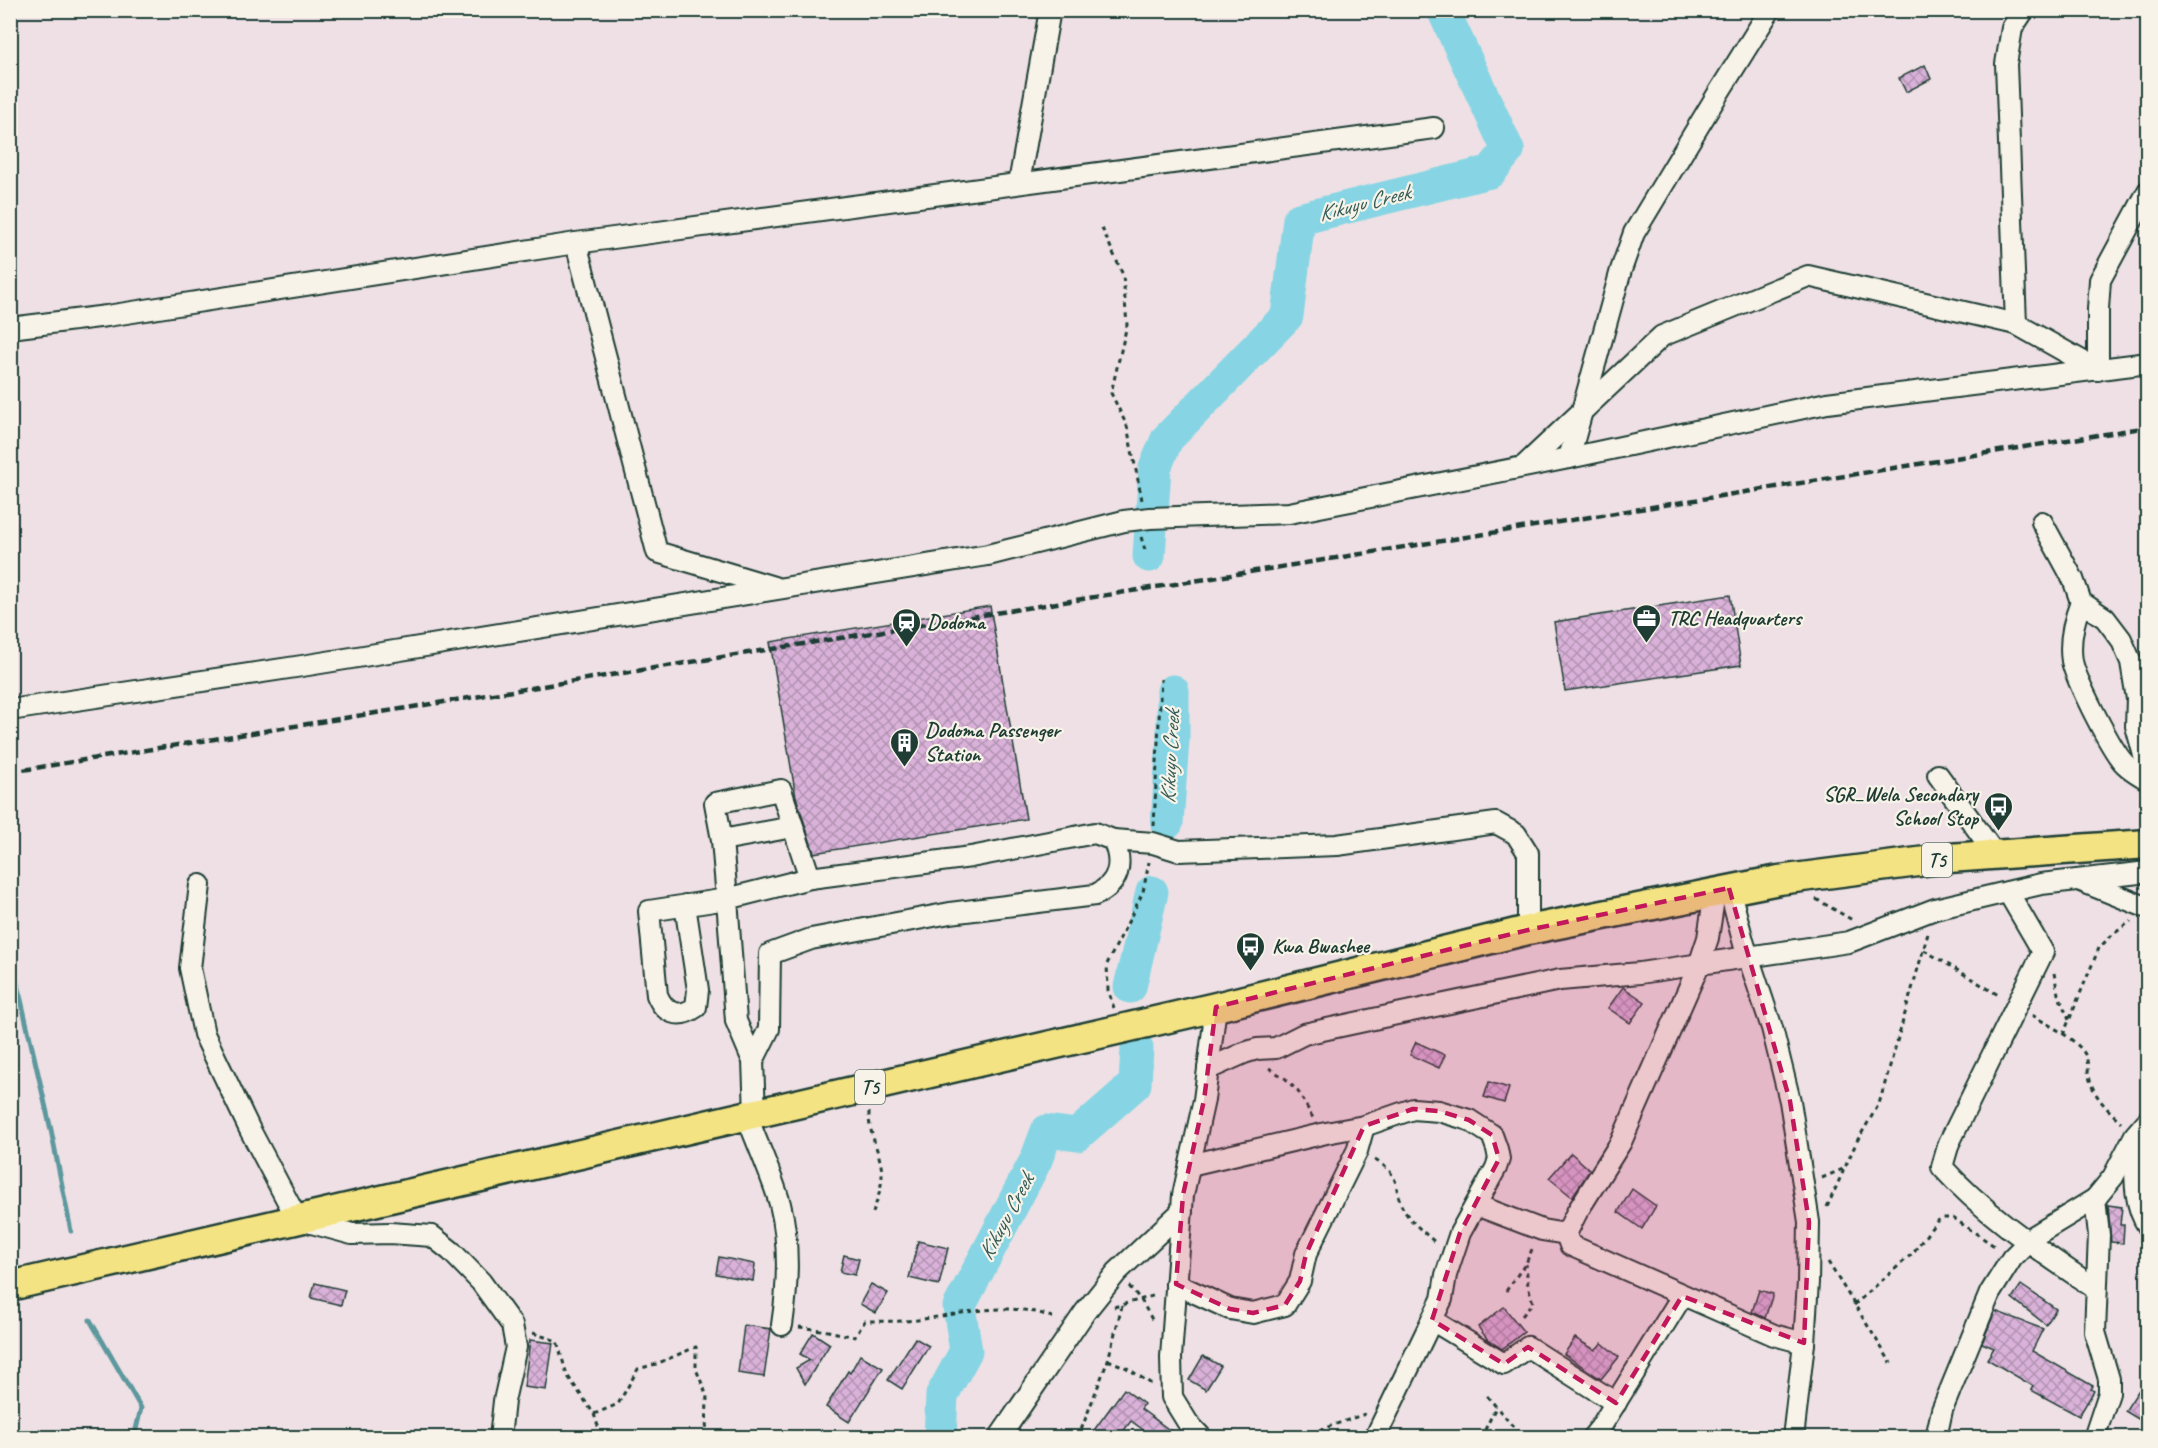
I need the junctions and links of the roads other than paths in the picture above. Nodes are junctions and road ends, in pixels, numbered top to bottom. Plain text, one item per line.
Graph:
1 (1050, 10) edge
2 (1770, 10) edge
3 (2024, 10) edge
4 (1434, 128) dead end
5 (1019, 183) junction
6 (2148, 191) edge
7 (576, 243) junction
8 (2016, 324) junction
9 (10, 328) edge
10 (2148, 363) edge
11 (2098, 370) junction
12 (1581, 412) junction
13 (1569, 458) junction
14 (1524, 466) junction
15 (2042, 522) dead end
16 (780, 589) junction
17 (2081, 602) junction
18 (10, 710) edge
19 (2148, 770) edge
20 (1938, 774) dead end
21 (2148, 780) edge
22 (793, 827) junction
23 (722, 840) junction
24 (1113, 840) junction
25 (2148, 844) edge
26 (1995, 854) junction
27 (2148, 872) edge
28 (810, 878) junction
29 (2079, 880) junction
30 (200, 885) dead end
31 (1722, 890) junction
32 (2008, 892) junction
33 (728, 899) junction
34 (685, 905) junction
35 (2148, 908) edge
36 (1528, 930) junction
37 (1749, 958) junction
38 (1699, 965) junction
39 (1216, 1007) junction
40 (753, 1061) junction
41 (1208, 1069) junction
42 (751, 1115) junction
43 (2148, 1120) edge
44 (1365, 1126) junction
45 (2135, 1136) junction
46 (1190, 1165) junction
47 (2095, 1199) junction
48 (1476, 1206) junction
49 (1182, 1211) junction
50 (297, 1219) junction
51 (2148, 1226) edge
52 (1566, 1234) junction
53 (2028, 1242) junction
54 (10, 1286) edge
55 (1176, 1286) junction
56 (2096, 1289) junction
57 (1682, 1296) junction
58 (1432, 1320) junction
59 (782, 1324) road end
60 (1804, 1343) junction
61 (1616, 1403) junction
62 (500, 1437) edge
63 (999, 1437) edge
64 (1203, 1437) edge
65 (1375, 1437) edge
66 (1592, 1437) edge
67 (1793, 1437) edge
68 (1936, 1437) edge
69 (2094, 1437) edge

1 - 5 street
2 - 12 street
3 - 8 street
4 - 5 street
5 - 7 street
6 - 11 street
7 - 9 street
7 - 16 street
8 - 11 street
8 - 12 street
10 - 11 street
11 - 13 street
12 - 13 street
12 - 14 street
13 - 14 street
14 - 16 street
15 - 17 street
16 - 18 street
17 - 19 street
17 - 21 street
20 - 26 street
22 - 23 street
22 - 23 street
22 - 28 street
23 - 33 street
24 - 28 street
24 - 36 street
24 - 40 street
25 - 26 highway, T5
26 - 31 highway, T5
27 - 29 street
28 - 33 street
29 - 32 street
29 - 35 street
30 - 50 street
31 - 36 highway, T5
31 - 37 street
31 - 38 street
32 - 37 street
32 - 53 street
33 - 34 street
33 - 40 street
34 - 34 street
36 - 39 highway, T5
37 - 38 street
37 - 60 street
38 - 41 street
38 - 52 street
39 - 41 street
39 - 42 highway, T5
40 - 42 street
41 - 46 street
42 - 50 highway, T5
42 - 59 street
43 - 45 street
44 - 46 street
44 - 48 street
44 - 55 street
45 - 47 street
45 - 51 street
46 - 49 street
47 - 53 street
47 - 56 street
48 - 52 street
48 - 58 street
49 - 55 street
49 - 63 street
50 - 54 highway, T5
50 - 62 street
52 - 57 street
53 - 56 street
53 - 68 street
55 - 64 street
56 - 69 street
57 - 60 street
57 - 61 street
58 - 61 street
58 - 65 street
60 - 67 street
61 - 66 street

